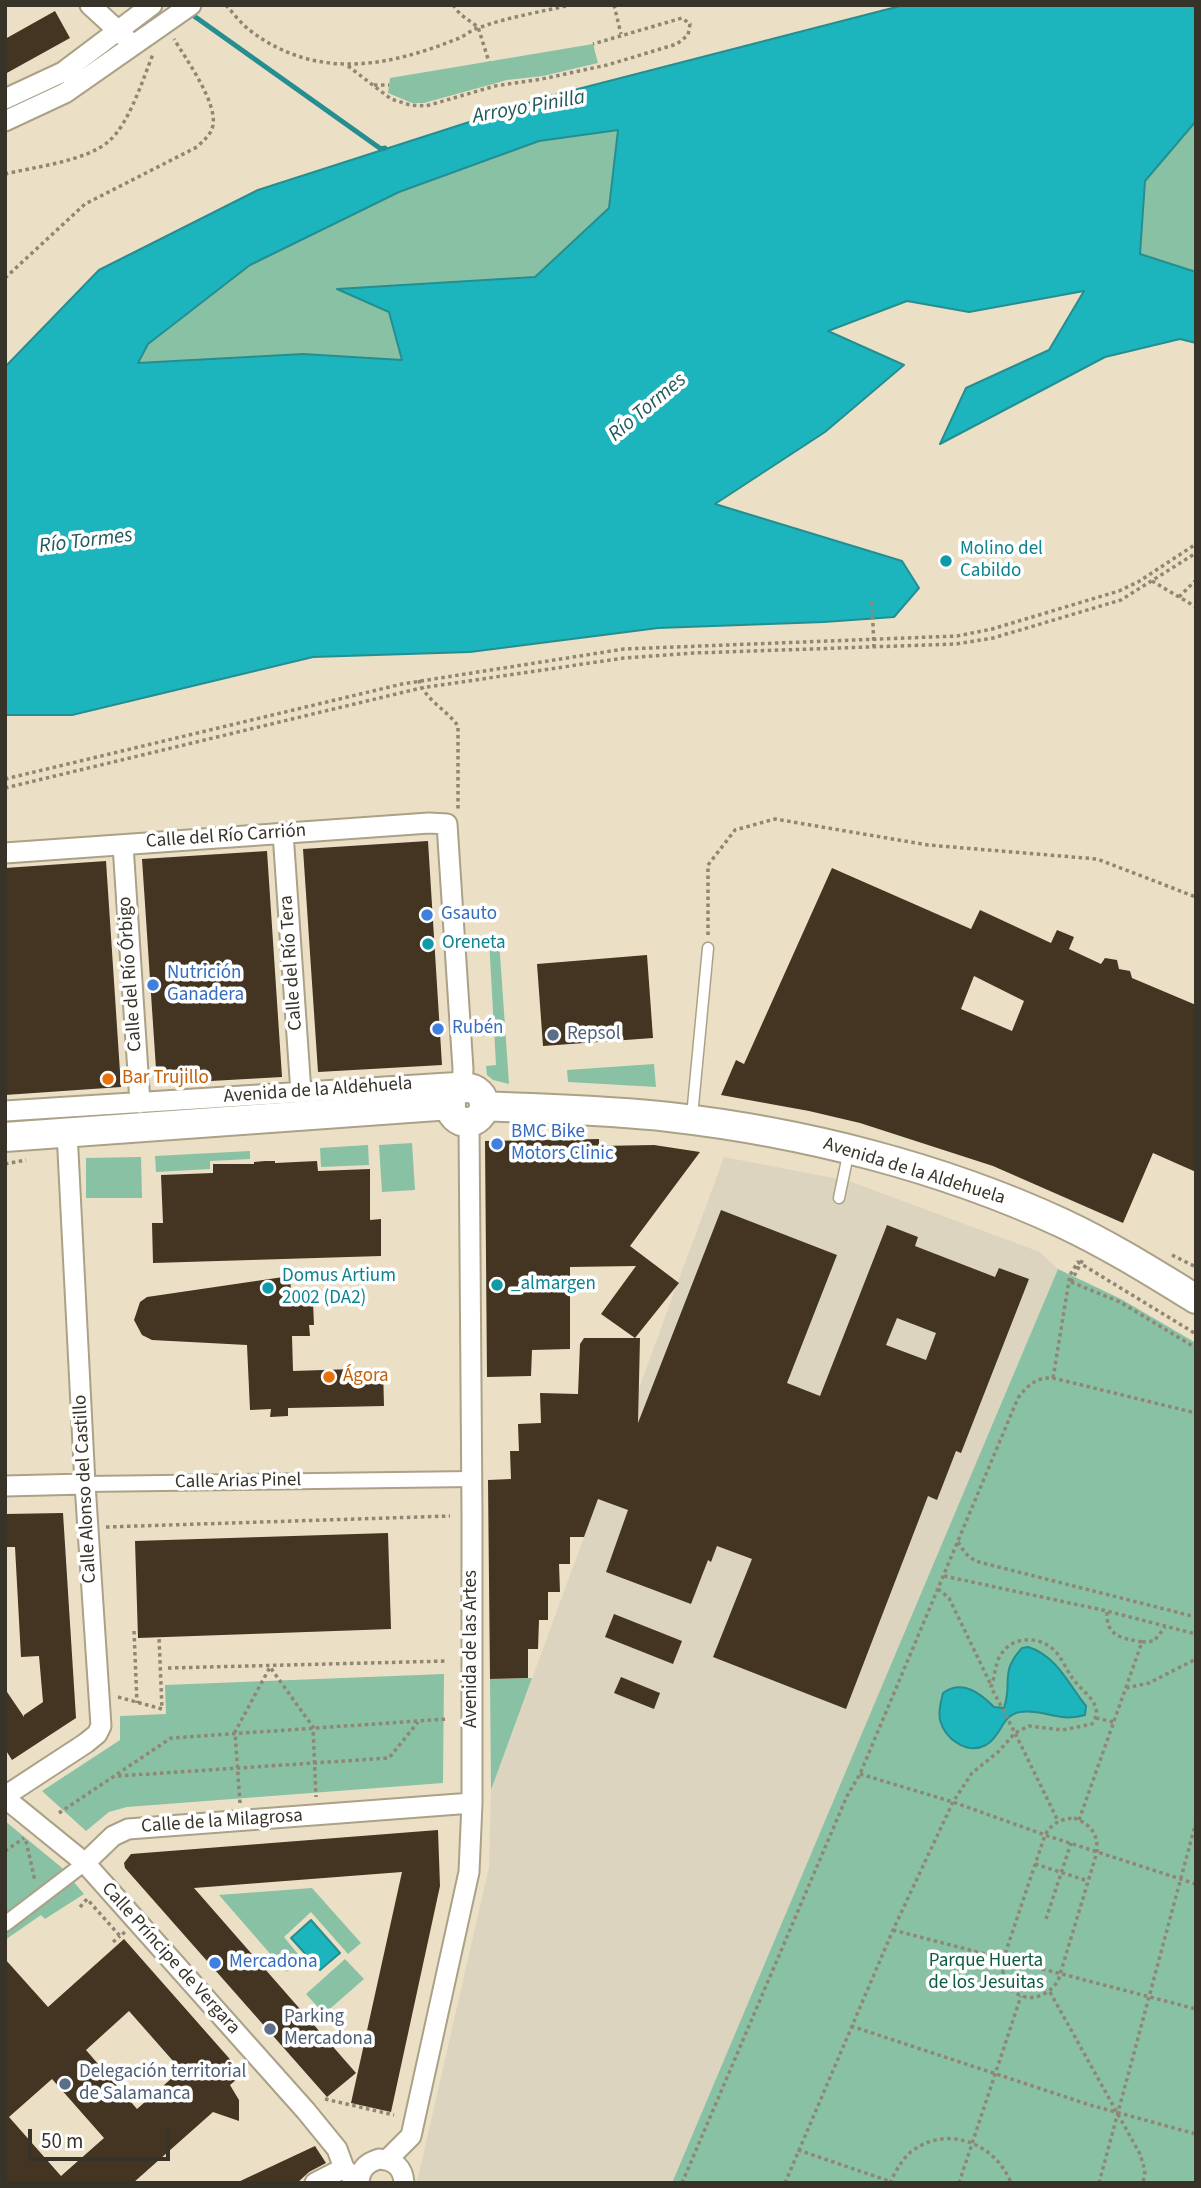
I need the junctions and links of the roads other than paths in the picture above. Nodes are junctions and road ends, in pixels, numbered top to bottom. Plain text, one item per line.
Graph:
1 (90, 5) edge
2 (152, 5) edge
3 (191, 5) edge
4 (120, 30) junction
5 (134, 47) junction
6 (5, 99) edge
7 (5, 121) edge
8 (453, 817) joint
9 (283, 833) junction
10 (123, 845) junction
11 (5, 853) edge
12 (708, 948) road end
13 (301, 1093) junction
14 (466, 1101) junction
15 (140, 1103) junction
16 (5, 1111) edge
17 (692, 1120) junction
18 (68, 1132) junction
19 (5, 1137) edge
20 (849, 1150) junction
21 (839, 1198) dead end
22 (1196, 1299) edge
23 (472, 1479) junction
24 (85, 1484) junction
25 (5, 1486) edge
26 (5, 1797) edge
27 (472, 1803) junction
28 (86, 1863) junction
29 (5, 1924) edge
30 (337, 2149) junction
31 (379, 2160) junction
32 (344, 2168) junction
33 (315, 2183) edge
34 (358, 2183) edge
35 (404, 2183) edge

1 - 4 street
2 - 4 street
3 - 5 street
4 - 5 street
4 - 6 street
5 - 7 street
8 - 9 street, Calle del Río Carrión
8 - 14 street, Avenida de las Artes
9 - 10 street, Calle del Río Carrión
9 - 13 street, Calle del Río Tera
10 - 11 street, Calle del Río Carrión
10 - 15 street, Calle del Río Órbigo
12 - 17 lane
13 - 14 street, Avenida de la Aldehuela
13 - 15 street, Avenida de la Aldehuela
14 - 17 main road, Avenida de la Aldehuela
14 - 18 main road, Avenida de la Aldehuela
14 - 23 street, Avenida de las Artes
15 - 16 street, Avenida de la Aldehuela
17 - 20 main road, Avenida de la Aldehuela
18 - 19 main road, Avenida de la Aldehuela
18 - 24 street, Calle Alonso del Castillo
20 - 21 lane
20 - 22 main road, Avenida de la Aldehuela
23 - 24 street, Calle Arias Pinel
23 - 27 street, Avenida de las Artes
24 - 25 street, Calle Arias Pinel
24 - 26 street, Calle Alonso del Castillo
26 - 28 street, Calle Príncipe de Vergara
27 - 28 street, Calle de la Milagrosa
27 - 31 street, Avenida de las Artes
28 - 29 street, Calle de la Milagrosa
28 - 30 street, Calle Príncipe de Vergara
30 - 31 street
30 - 32 street, Calle Príncipe de Vergara
31 - 34 street, Avenida de las Artes
31 - 35 street
32 - 33 street
32 - 34 street, Calle Príncipe de Vergara

